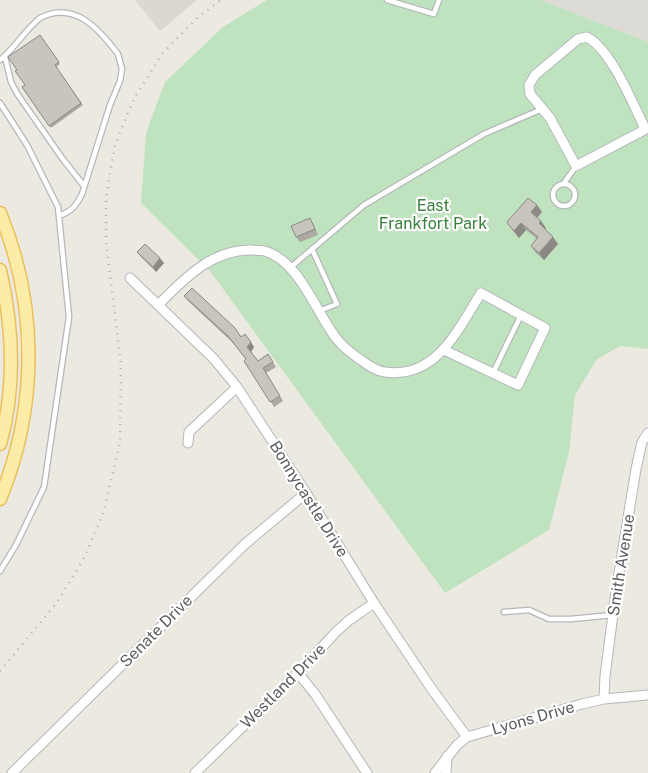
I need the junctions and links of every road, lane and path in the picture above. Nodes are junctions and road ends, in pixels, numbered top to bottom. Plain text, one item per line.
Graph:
1 (387, 0) edge
2 (439, 0) edge
3 (65, 7) dead end
4 (74, 8) dead end
5 (2, 58) edge
6 (0, 103) edge
7 (543, 109) junction
8 (648, 128) edge
9 (638, 133) junction
10 (576, 166) junction
11 (564, 183) junction
12 (84, 186) junction
13 (0, 213) edge
14 (59, 216) junction
15 (312, 249) junction
16 (291, 267) junction
17 (0, 270) edge
18 (130, 278) dead end
19 (158, 305) junction
20 (319, 311) junction
21 (521, 315) junction
22 (444, 350) junction
23 (493, 373) junction
24 (236, 387) junction
25 (648, 433) edge
26 (188, 443) dead end
27 (0, 444) edge
28 (306, 493) junction
29 (0, 499) edge
30 (0, 571) edge
31 (374, 603) junction
32 (504, 612) dead end
33 (613, 616) junction
34 (298, 673) junction
35 (648, 694) edge
36 (604, 699) junction
37 (467, 737) junction
38 (447, 756) junction
39 (12, 773) edge
40 (195, 773) edge
41 (367, 773) edge
42 (435, 773) edge
43 (446, 773) edge

1 - 2 lane
3 - 5 lane
4 - 12 lane
5 - 12 lane
6 - 14 lane
7 - 9 street
7 - 10 street
7 - 15 lane
8 - 9 street
9 - 10 street
10 - 11 lane
11 - 11 lane
12 - 14 lane
13 - 29 main road
14 - 30 lane
15 - 16 lane
15 - 20 lane
16 - 19 street
16 - 20 street
17 - 27 main road
18 - 19 street, Bonnycastle Drive
19 - 24 street, Bonnycastle Drive
20 - 22 street
21 - 22 street
21 - 23 lane
21 - 23 street
22 - 23 street
24 - 26 street
24 - 28 street, Bonnycastle Drive
25 - 33 street, Smith Avenue
28 - 31 street, Bonnycastle Drive
28 - 39 street, Senate Drive
31 - 34 street, Westland Drive
31 - 37 street, Bonnycastle Drive
32 - 33 lane
33 - 36 street, Smith Avenue
34 - 40 street, Westland Drive
34 - 41 street
35 - 36 street, Lyons Drive
36 - 37 street, Lyons Drive
37 - 38 street, Lyons Drive
38 - 42 street, Lyons Drive
38 - 43 street

